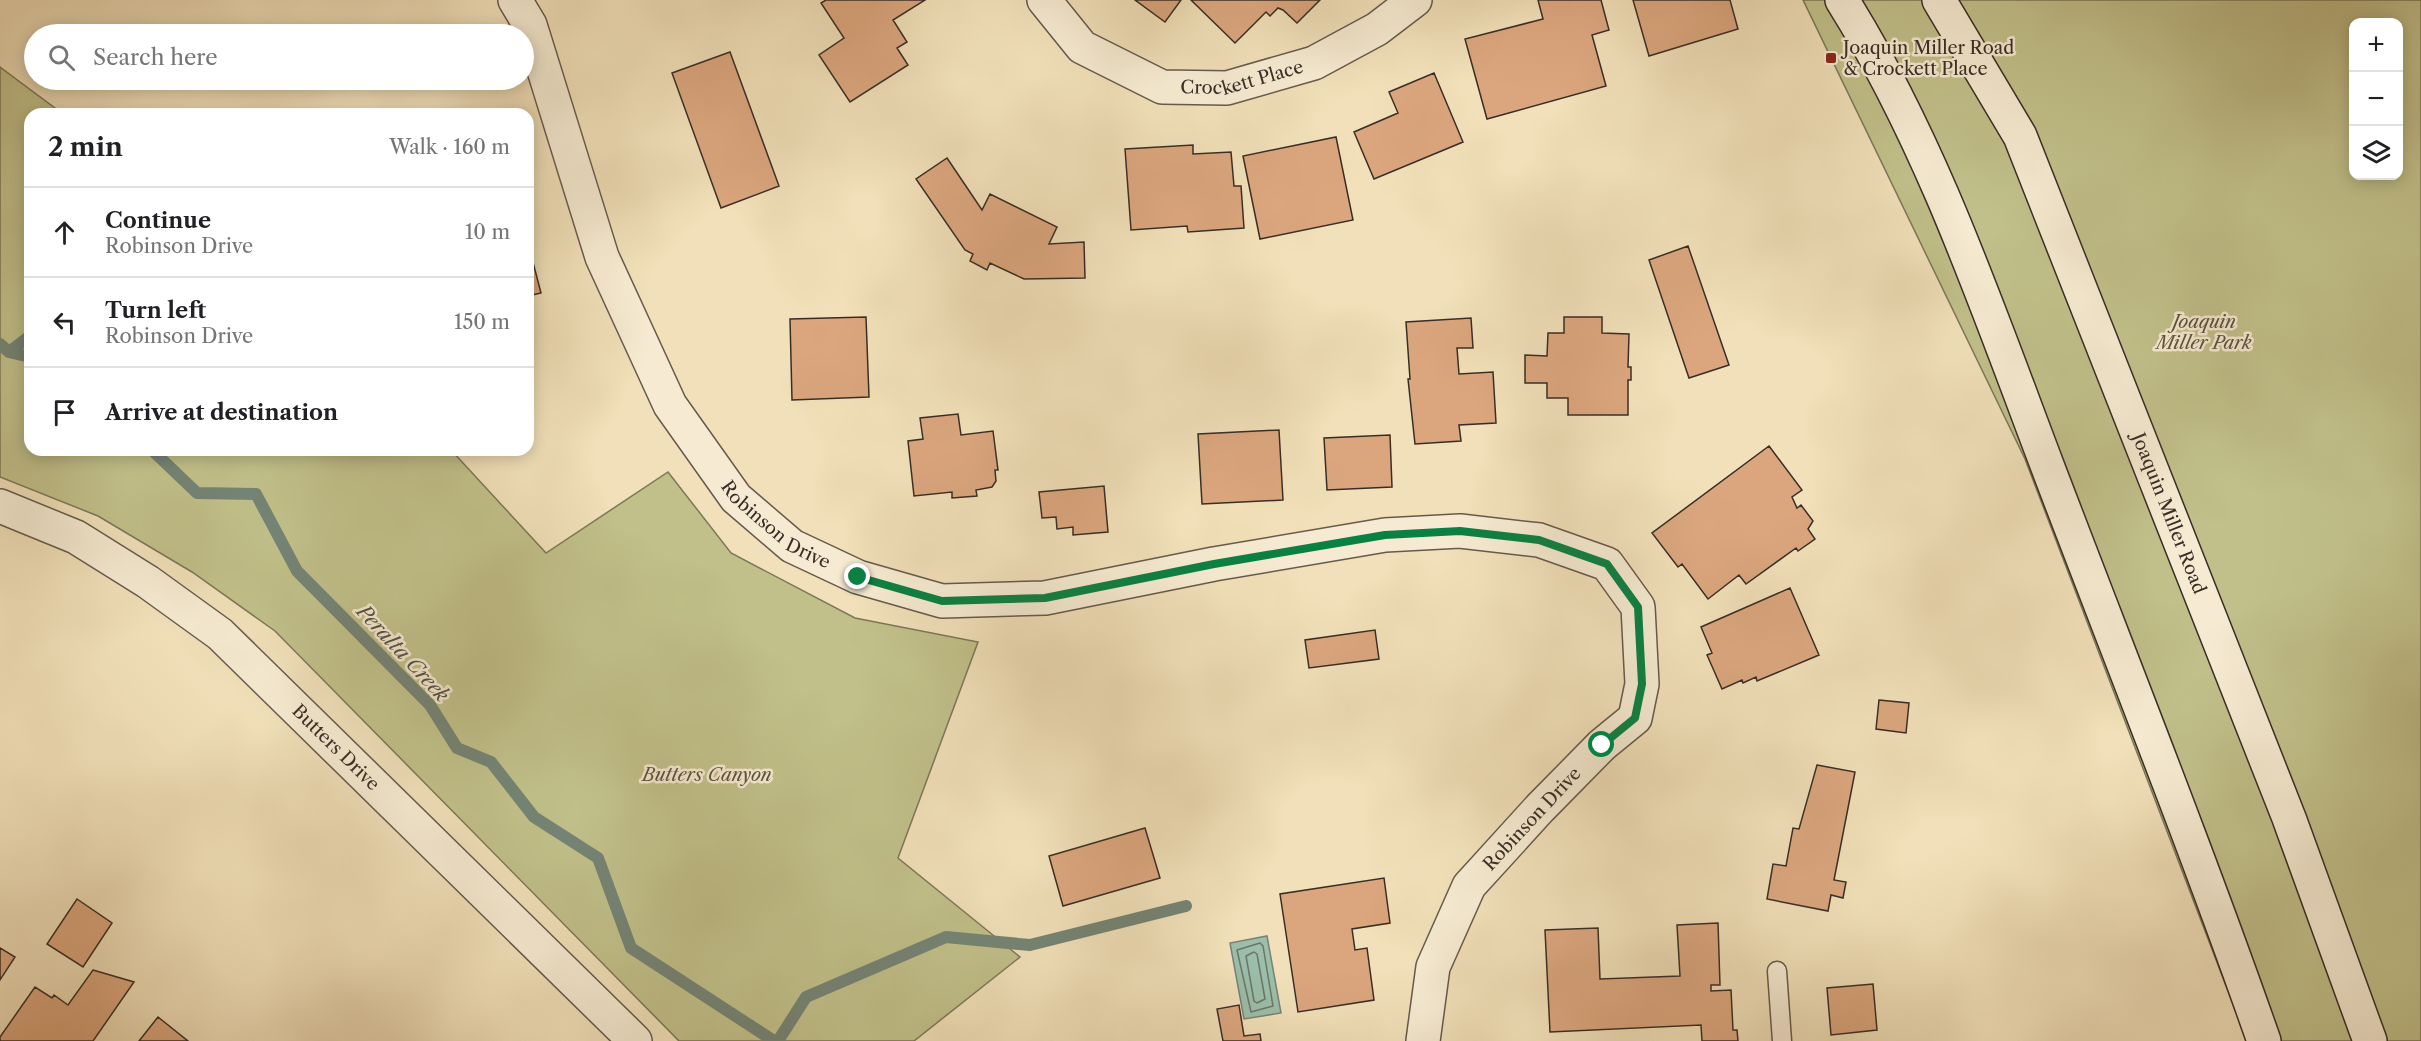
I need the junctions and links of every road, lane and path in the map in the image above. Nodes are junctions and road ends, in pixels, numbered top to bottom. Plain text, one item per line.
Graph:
1 (515, 0) edge
2 (1044, 0) edge
3 (1415, 0) edge
4 (1842, 0) edge
5 (1939, 0) edge
6 (529, 24) edge
7 (534, 38) edge
8 (0, 506) edge
9 (1777, 972) dead end
10 (635, 1041) edge
11 (1423, 1041) edge
12 (1782, 1041) edge
13 (2264, 1041) edge
14 (2370, 1041) edge

1 - 6 street, Robinson Drive
2 - 3 street, Crockett Place
4 - 13 street
5 - 14 street, Joaquin Miller Road
7 - 11 street, Robinson Drive
8 - 10 street, Butters Drive
9 - 12 lane

